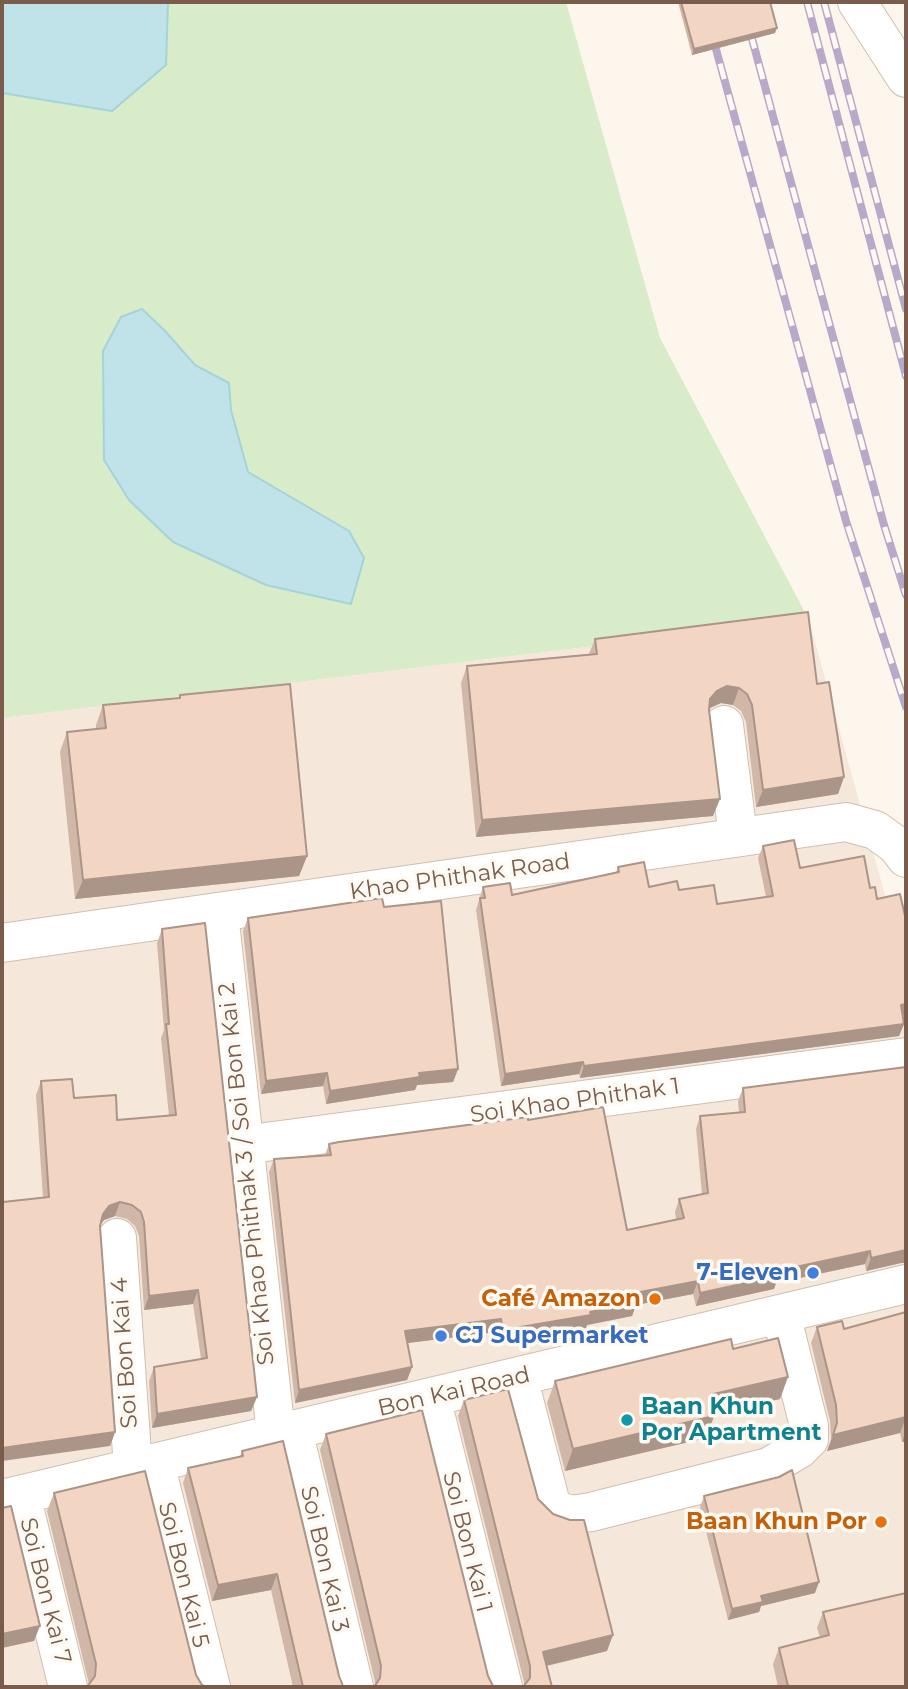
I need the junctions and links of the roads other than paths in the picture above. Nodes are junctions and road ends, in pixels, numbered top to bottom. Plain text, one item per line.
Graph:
1 (857, 2) edge
2 (906, 78) edge
3 (724, 725) dead end
4 (738, 836) junction
5 (906, 858) edge
6 (219, 913) junction
7 (2, 943) edge
8 (906, 1057) edge
9 (243, 1145) junction
10 (117, 1238) dead end
11 (906, 1284) edge
12 (781, 1314) junction
13 (518, 1377) junction
14 (431, 1397) junction
15 (284, 1432) junction
16 (144, 1465) junction
17 (12, 1497) edge
18 (68, 1687) edge
19 (211, 1687) edge
20 (354, 1687) edge
21 (503, 1687) edge

1 - 2 street
3 - 4 street
4 - 5 street, Khao Phithak Road
4 - 6 street, Khao Phithak Road
6 - 7 street, Khao Phithak Road
6 - 9 street, Soi Khao Phithak 3 / Soi Bon Kai 2
8 - 9 street, Soi Khao Phithak 1
9 - 15 street, Soi Khao Phithak 3 / Soi Bon Kai 2
10 - 16 street, Soi Bon Kai 4
11 - 12 street, Bon Kai Road
12 - 13 street, Bon Kai Road
12 - 13 street
13 - 14 street, Bon Kai Road
14 - 15 street, Bon Kai Road
14 - 21 street, Soi Bon Kai 1
15 - 16 street, Bon Kai Road
15 - 20 street, Soi Bon Kai 3
16 - 17 street, Bon Kai Road
16 - 19 street, Soi Bon Kai 5
17 - 18 street, Soi Bon Kai 7

